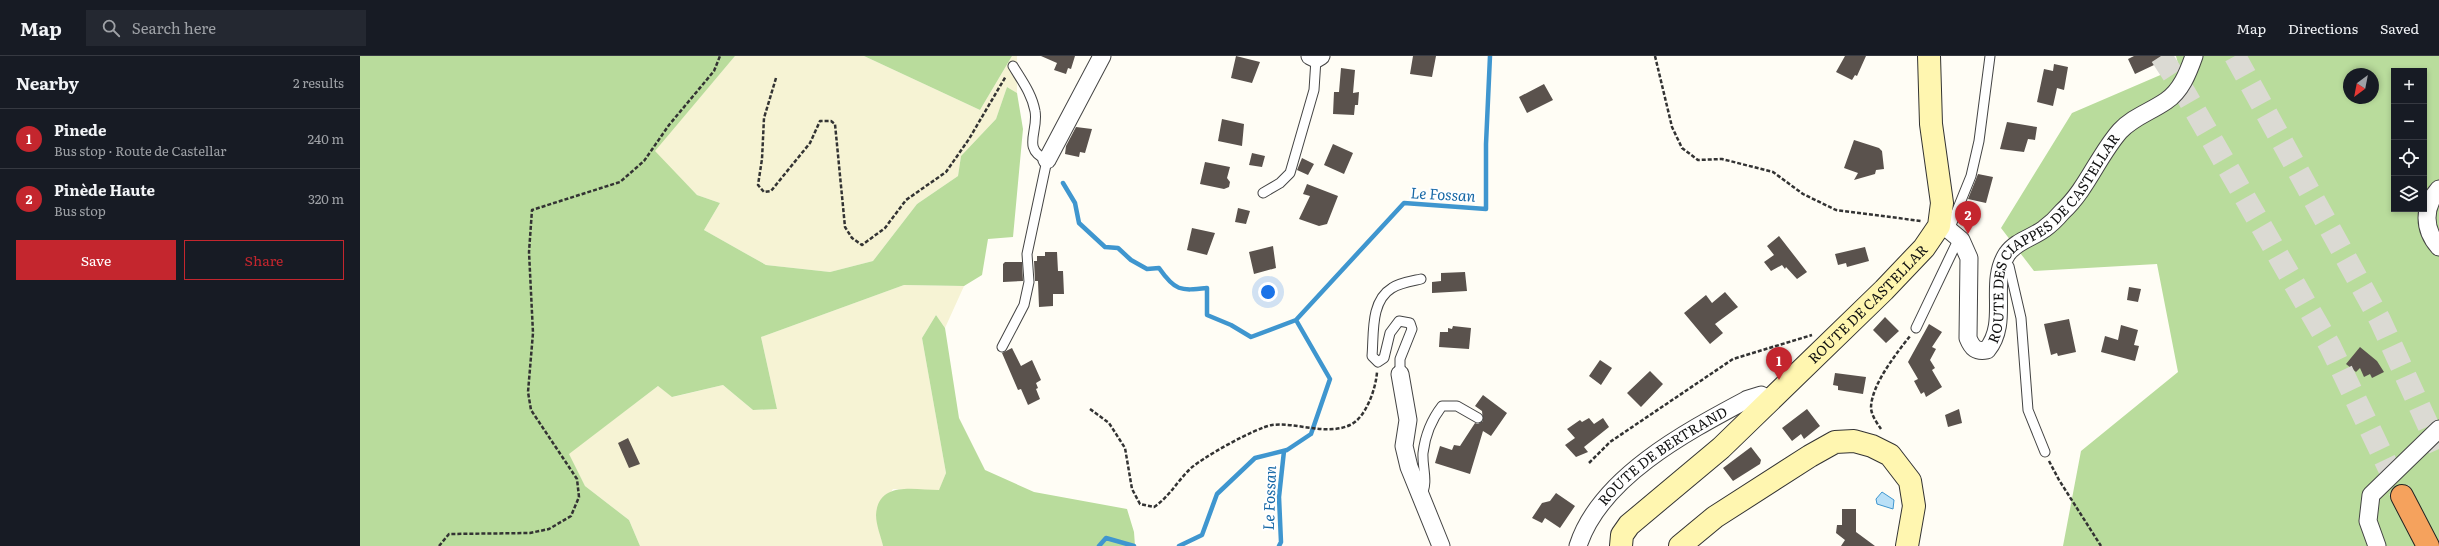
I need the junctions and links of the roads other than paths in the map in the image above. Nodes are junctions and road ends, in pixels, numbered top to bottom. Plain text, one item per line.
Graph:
1 (1102, 56) edge
2 (1929, 56) edge
3 (1990, 56) edge
4 (2194, 56) edge
5 (1316, 57) edge
6 (1013, 66) road end
7 (1047, 160) junction
8 (2439, 189) edge
9 (1263, 193) dead end
10 (1949, 232) junction
11 (2439, 247) edge
12 (2002, 264) junction
13 (1421, 279) dead end
14 (1916, 328) road end
15 (1002, 347) dead end
16 (1400, 374) joint
17 (1770, 400) junction
18 (1478, 418) dead end
19 (2439, 429) edge
20 (2045, 452) road end
21 (1421, 496) junction
22 (2402, 496) tunnel mouth
23 (1441, 546) edge
24 (1578, 546) edge
25 (1621, 546) edge
26 (1680, 546) edge
27 (1907, 546) edge
28 (2377, 546) edge
29 (2428, 546) edge

1 - 7 street
2 - 10 street, ROUTE DE CASTELLAR
3 - 10 lane
4 - 12 street, ROUTE DES CIAPPES DE CASTELLAR
5 - 9 lane
6 - 7 lane
7 - 15 lane
8 - 11 street
10 - 12 street, ROUTE DES CIAPPES DE CASTELLAR
10 - 14 lane
10 - 17 street, ROUTE DE CASTELLAR
12 - 20 lane
13 - 16 lane
16 - 21 street
17 - 24 street, ROUTE DE BERTRAND
17 - 25 street, ROUTE DE CASTELLAR
18 - 21 lane
19 - 28 street
21 - 23 street
22 - 29 highway
26 - 27 street

